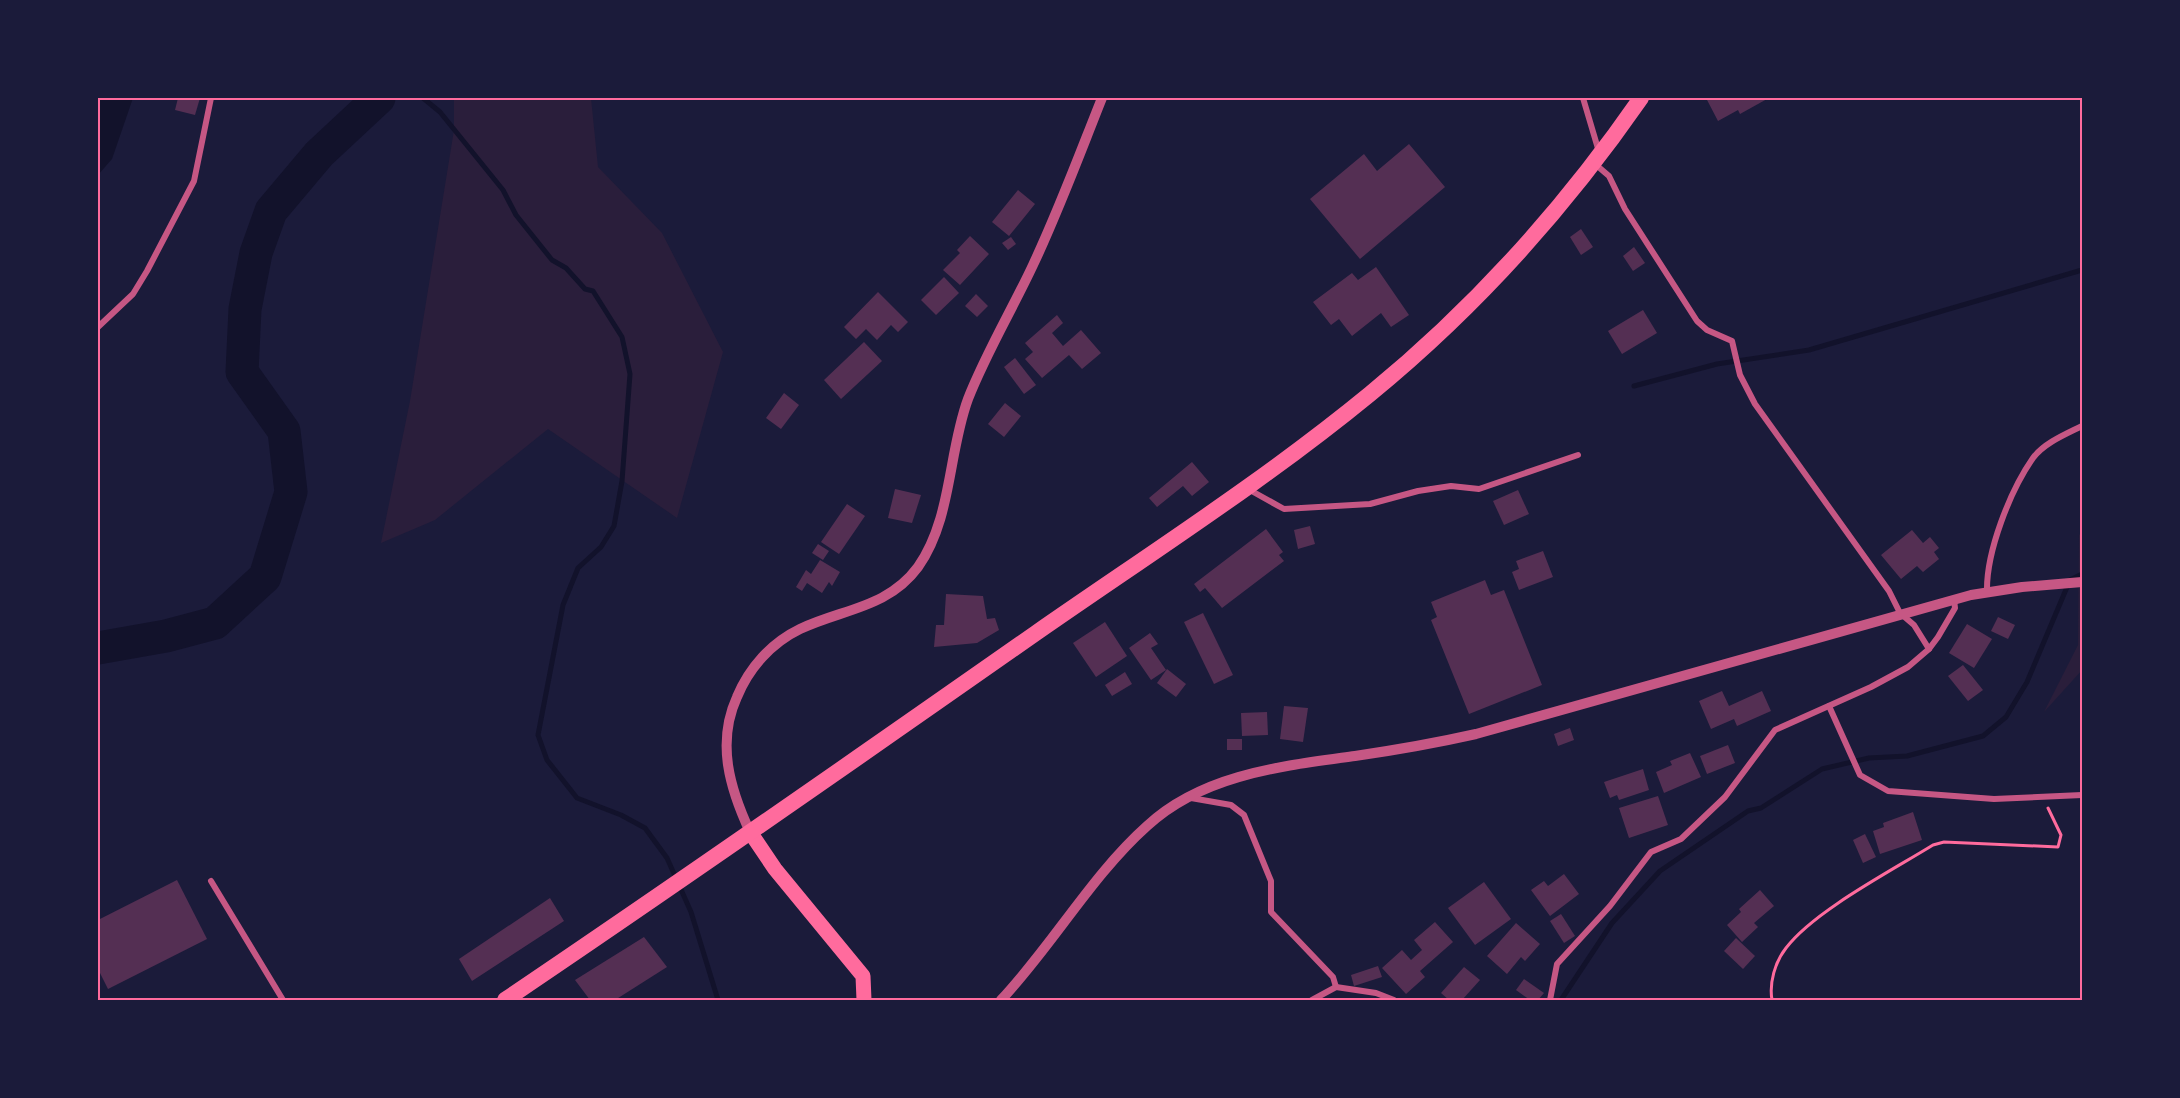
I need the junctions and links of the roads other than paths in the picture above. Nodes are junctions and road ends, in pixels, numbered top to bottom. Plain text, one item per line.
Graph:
1 (211, 98) edge
2 (1102, 98) edge
3 (1583, 98) edge
4 (1641, 98) edge
5 (1597, 159) junction
6 (98, 327) edge
7 (2082, 426) edge
8 (1578, 455) dead end
9 (1245, 487) junction
10 (2082, 582) edge
11 (1987, 592) junction
12 (1954, 599) junction
13 (1900, 614) junction
14 (1929, 649) junction
15 (1829, 706) junction
16 (2082, 795) edge
17 (1190, 798) junction
18 (750, 832) junction
19 (211, 881) dead end
20 (1336, 987) junction
21 (283, 1000) edge
22 (505, 1000) edge
23 (864, 1000) edge
24 (1001, 1000) edge
25 (1312, 1000) edge
26 (1394, 1000) edge
27 (1550, 1000) edge

1 - 6 street
2 - 18 street
3 - 5 street
4 - 5 highway
5 - 9 highway
5 - 13 street
7 - 11 street
8 - 9 street
9 - 18 highway
10 - 11 street
11 - 12 street
12 - 13 street
12 - 14 street
13 - 14 street
13 - 17 street
14 - 15 street
15 - 16 street
15 - 27 street
17 - 20 street
17 - 24 street
18 - 22 highway
18 - 23 main road
19 - 21 street
20 - 25 street
20 - 26 street

